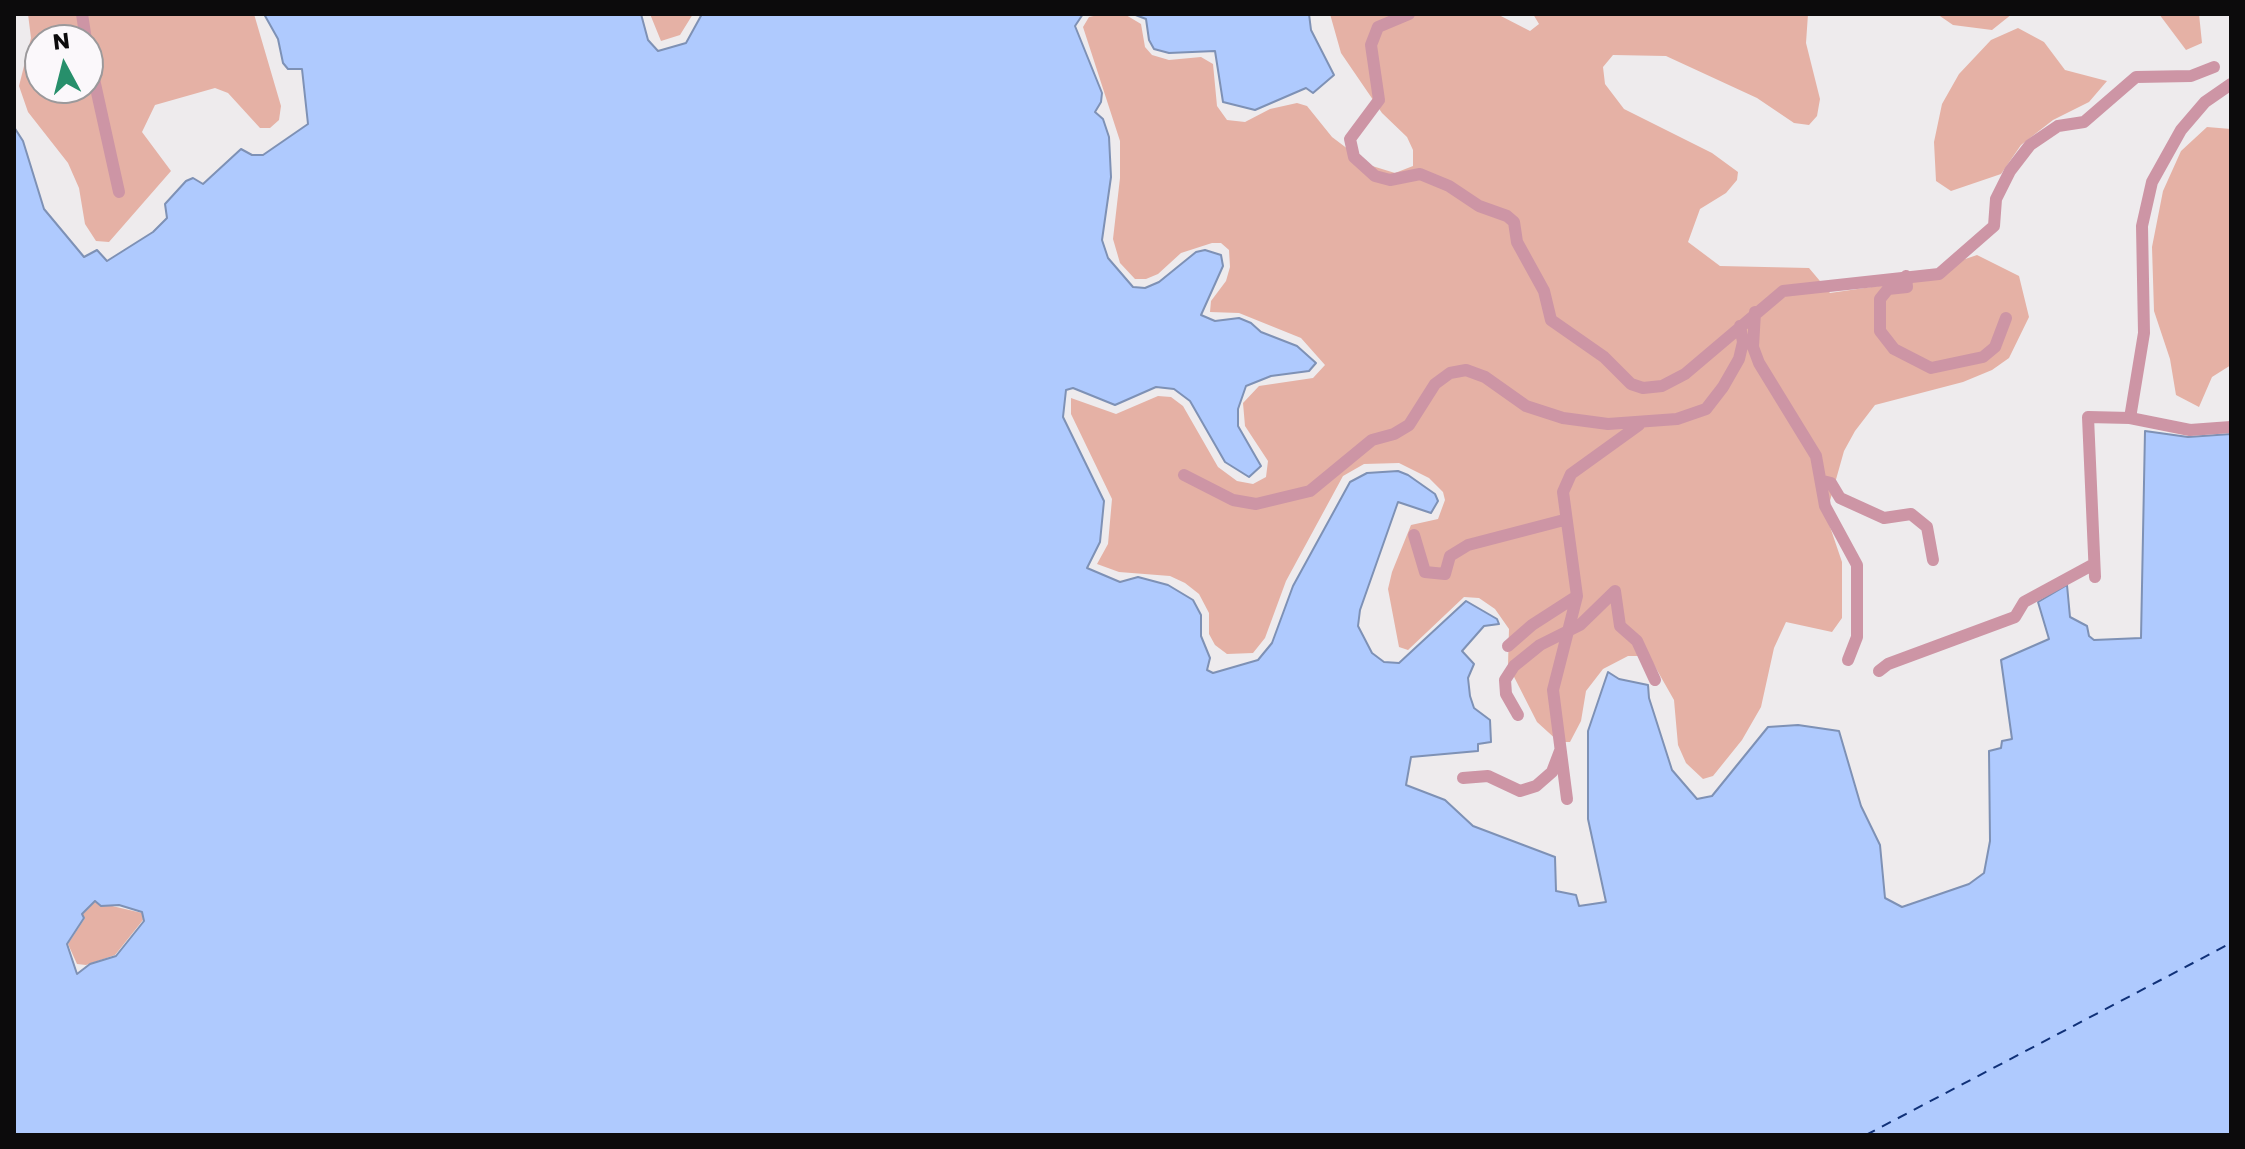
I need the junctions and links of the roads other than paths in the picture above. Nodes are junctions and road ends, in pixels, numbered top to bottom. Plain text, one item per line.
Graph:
1 (1409, 14) edge
2 (2214, 67) dead end
3 (2231, 84) edge
4 (100, 104) edge
5 (119, 192) dead end
6 (1906, 276) junction
7 (1755, 312) junction
8 (2006, 318) dead end
9 (1740, 326) junction
10 (2130, 418) junction
11 (1641, 423) junction
12 (2231, 427) edge
13 (1184, 475) dead end
14 (1823, 481) junction
15 (1564, 520) junction
16 (1414, 535) dead end
17 (1933, 560) dead end
18 (1577, 596) junction
19 (1568, 631) junction
20 (1508, 646) dead end
21 (1848, 660) dead end
22 (1879, 671) dead end
23 (1655, 680) dead end
24 (1518, 715) dead end
25 (1560, 749) junction
26 (1463, 778) dead end
27 (1567, 799) dead end

1 - 9 street
2 - 6 street
3 - 10 street
4 - 5 street
6 - 7 street
6 - 8 street
7 - 9 street
7 - 14 street
9 - 11 street
10 - 12 street
10 - 22 street
11 - 13 street
11 - 15 street
14 - 17 street
14 - 21 street
15 - 16 street
15 - 18 street
18 - 19 street
18 - 20 street
19 - 23 street
19 - 24 street
19 - 25 street
25 - 26 street
25 - 27 street

